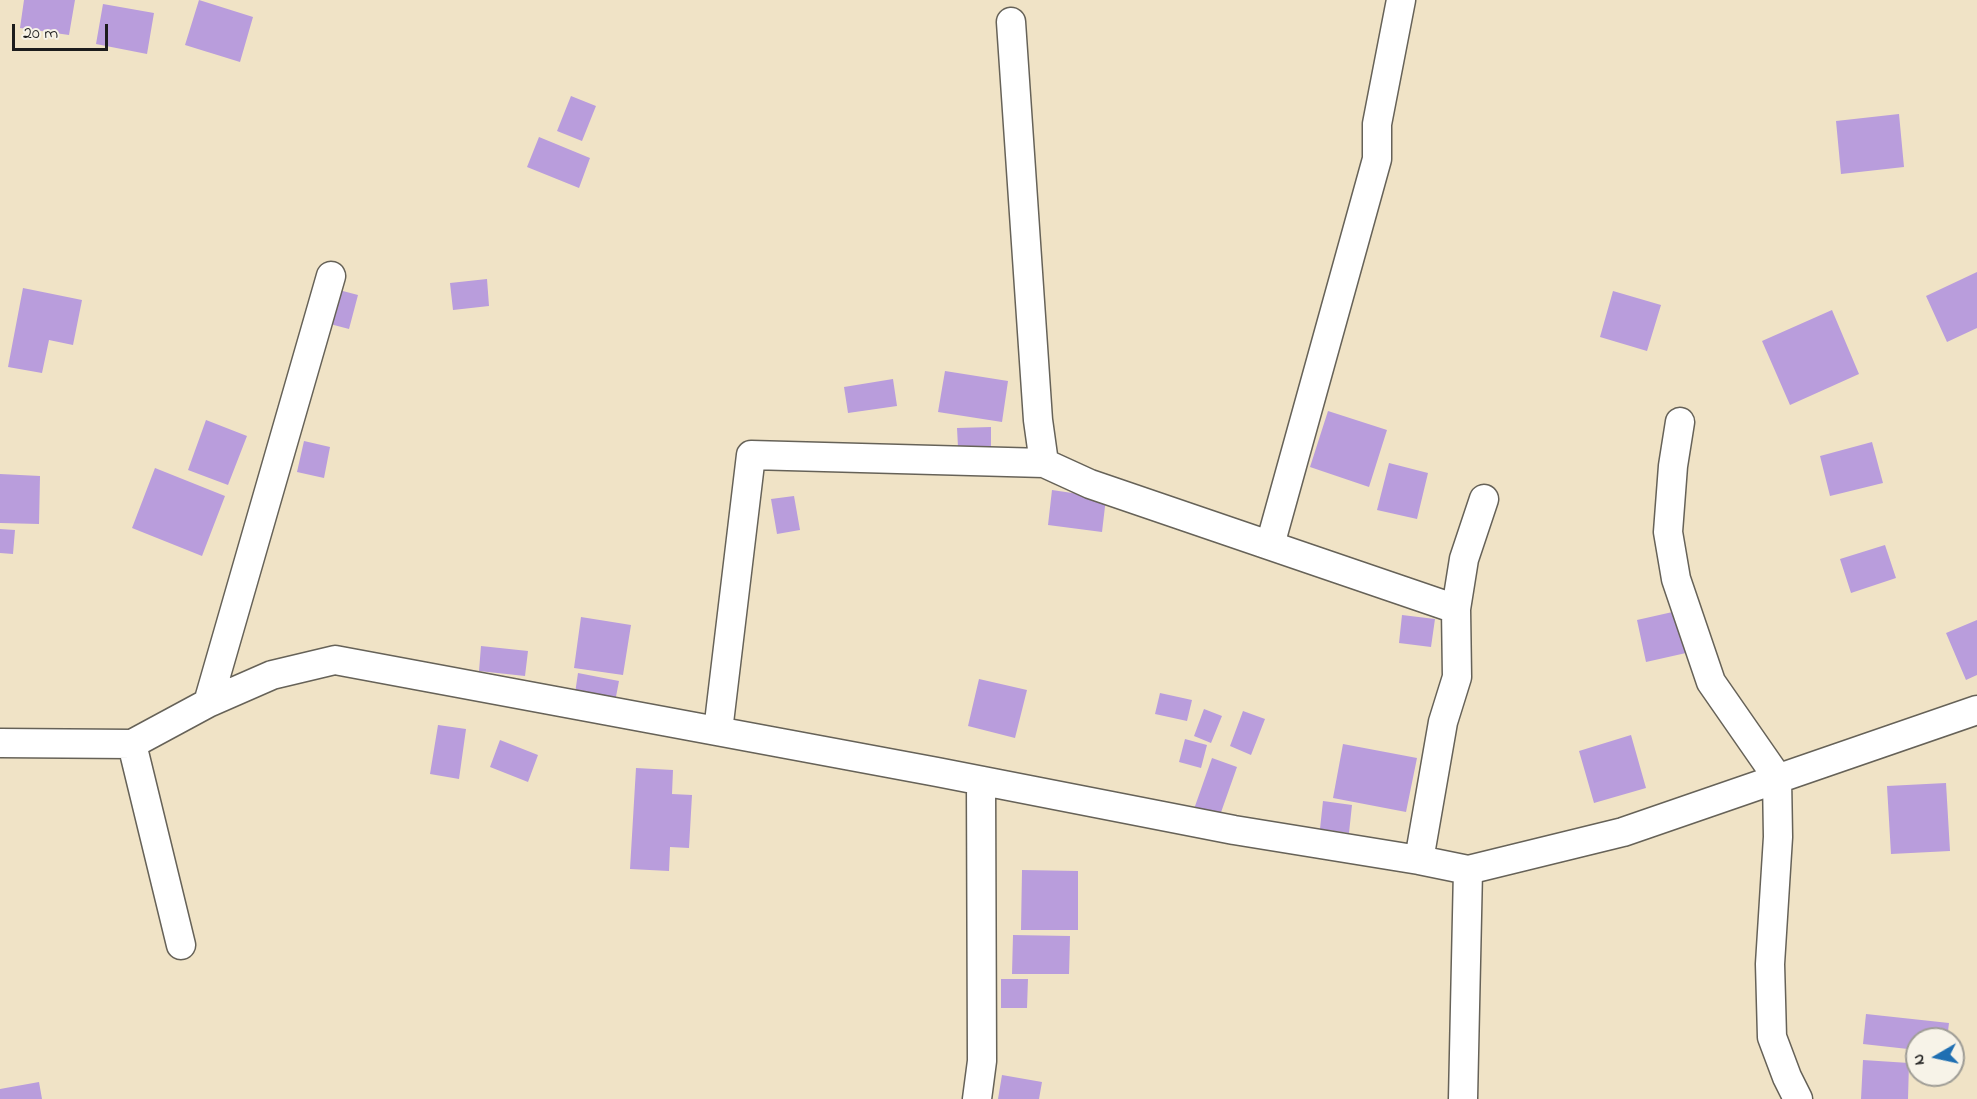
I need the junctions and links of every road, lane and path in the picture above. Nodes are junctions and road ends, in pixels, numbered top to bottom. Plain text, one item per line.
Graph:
1 (1401, 0) edge
2 (1011, 22) dead end
3 (331, 276) dead end
4 (1680, 422) dead end
5 (1044, 463) junction
6 (1484, 500) dead end
7 (1270, 545) junction
8 (1456, 609) junction
9 (208, 703) junction
10 (1977, 710) edge
11 (718, 731) junction
12 (0, 743) edge
13 (132, 744) junction
14 (1777, 777) junction
15 (981, 781) junction
16 (1419, 860) junction
17 (1468, 870) junction
18 (181, 945) dead end
19 (977, 1099) edge
20 (1463, 1099) edge
21 (1798, 1099) edge

1 - 7 street
2 - 5 street
3 - 9 street
4 - 14 street
5 - 7 street
5 - 11 street
6 - 8 street
7 - 8 street
8 - 16 street
9 - 11 street
9 - 13 street
10 - 14 street
11 - 15 street
12 - 13 street
13 - 18 street
14 - 17 street
14 - 21 street
15 - 16 street
15 - 19 street
16 - 17 street
17 - 20 street

